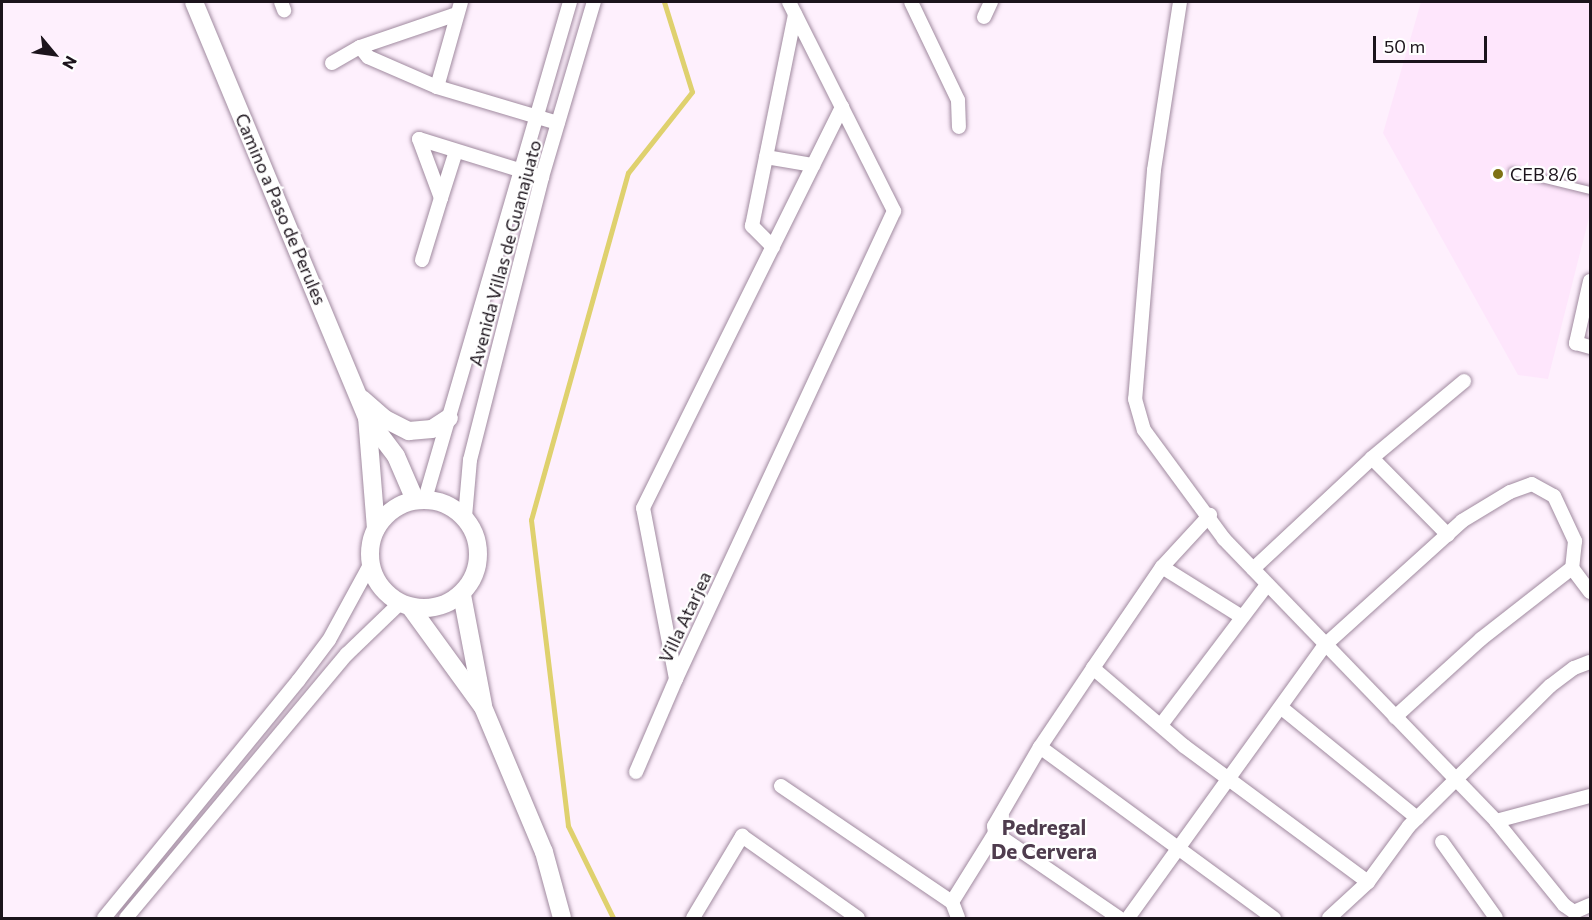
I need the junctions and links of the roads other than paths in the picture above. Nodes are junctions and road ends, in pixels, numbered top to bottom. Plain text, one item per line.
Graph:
1 (194, 2) edge
2 (570, 2) edge
3 (594, 2) edge
4 (911, 2) edge
5 (991, 2) edge
6 (1180, 2) edge
7 (459, 8) edge
8 (792, 8) edge
9 (984, 17) dead end
10 (360, 47) junction
11 (332, 63) dead end
12 (437, 87) junction
13 (842, 107) junction
14 (536, 117) junction
15 (558, 123) junction
16 (958, 127) dead end
17 (456, 151) junction
18 (766, 157) junction
19 (813, 165) junction
20 (1512, 171) dead end
21 (520, 172) junction
22 (542, 177) junction
23 (1590, 190) edge
24 (441, 198) junction
25 (772, 247) junction
26 (422, 260) dead end
27 (1590, 281) edge
28 (1590, 347) edge
29 (1464, 381) dead end
30 (360, 398) junction
31 (367, 417) junction
32 (449, 418) junction
33 (1372, 458) junction
34 (420, 500) junction
35 (1210, 515) junction
36 (465, 517) junction
37 (376, 530) junction
38 (1448, 534) junction
39 (371, 563) junction
40 (1162, 567) junction
41 (1572, 568) junction
42 (1253, 569) junction
43 (1267, 585) junction
44 (1590, 592) edge
45 (462, 595) junction
46 (405, 606) junction
47 (1242, 617) junction
48 (1325, 645) junction
49 (1590, 662) edge
50 (1093, 668) junction
51 (676, 679) junction
52 (483, 707) junction
53 (1283, 709) junction
54 (1395, 717) junction
55 (1161, 725) junction
56 (1040, 747) junction
57 (636, 772) dead end
58 (1456, 780) junction
59 (1231, 781) junction
60 (781, 786) dead end
61 (1590, 796) edge
62 (1417, 818) junction
63 (1496, 821) junction
64 (995, 833) junction
65 (1442, 842) dead end
66 (1177, 847) junction
67 (1368, 882) junction
68 (952, 902) junction
69 (1590, 904) edge
70 (104, 918) edge
71 (126, 918) edge
72 (562, 918) edge
73 (693, 918) edge
74 (858, 918) edge
75 (958, 918) edge
76 (1119, 918) edge
77 (1128, 918) edge
78 (1274, 918) edge
79 (1329, 918) edge
80 (1496, 918) edge

1 - 30 street, Camino a Paso de Perules
2 - 14 street, Avenida Villas de Guanajuato
3 - 15 street, Avenida Villas de Guanajuato
4 - 16 street
5 - 9 street
6 - 35 street
7 - 10 street
7 - 12 street
8 - 13 street, Villa Atarjea
8 - 18 street
10 - 11 street
10 - 12 street
12 - 14 street
13 - 19 street, Villa Atarjea
13 - 51 street, Villa Atarjea
14 - 15 street
14 - 21 street, Avenida Villas de Guanajuato
15 - 22 street, Avenida Villas de Guanajuato
17 - 21 street
17 - 24 street
17 - 24 street
18 - 19 street
18 - 25 street
19 - 25 street, Villa Atarjea
20 - 23 lane
21 - 22 street
21 - 32 street, Avenida Villas de Guanajuato
22 - 36 street, Avenida Villas de Guanajuato
24 - 26 street
25 - 51 street, Villa Atarjea
27 - 28 street
29 - 33 street
30 - 31 street, Camino a Paso de Perules
30 - 32 street
31 - 34 street, Camino a Paso de Perules
31 - 37 street, Camino a Paso de Perules
32 - 34 street, Avenida Villas de Guanajuato
33 - 38 street
33 - 42 street
34 - 36 street
34 - 37 street
35 - 40 street
35 - 42 street
36 - 45 street
37 - 39 street
38 - 41 street
38 - 48 street
39 - 46 street
39 - 70 street
40 - 47 street
40 - 50 street
41 - 44 street
41 - 54 street
42 - 43 street
43 - 47 street
43 - 48 street
45 - 46 street
45 - 52 street
46 - 52 street
46 - 71 street
47 - 55 street
48 - 53 street
48 - 54 street
49 - 58 street
50 - 55 street
50 - 56 street
51 - 57 street
52 - 72 street
53 - 59 street
53 - 62 street
54 - 58 street
55 - 59 street
56 - 64 street
56 - 66 street
58 - 62 street
58 - 63 street
59 - 66 street
59 - 67 street
60 - 68 street
61 - 63 street
62 - 67 street
63 - 69 street
64 - 68 street
64 - 76 street
65 - 80 street
66 - 77 street
66 - 78 street
67 - 79 street
68 - 75 street
73 - 74 street

